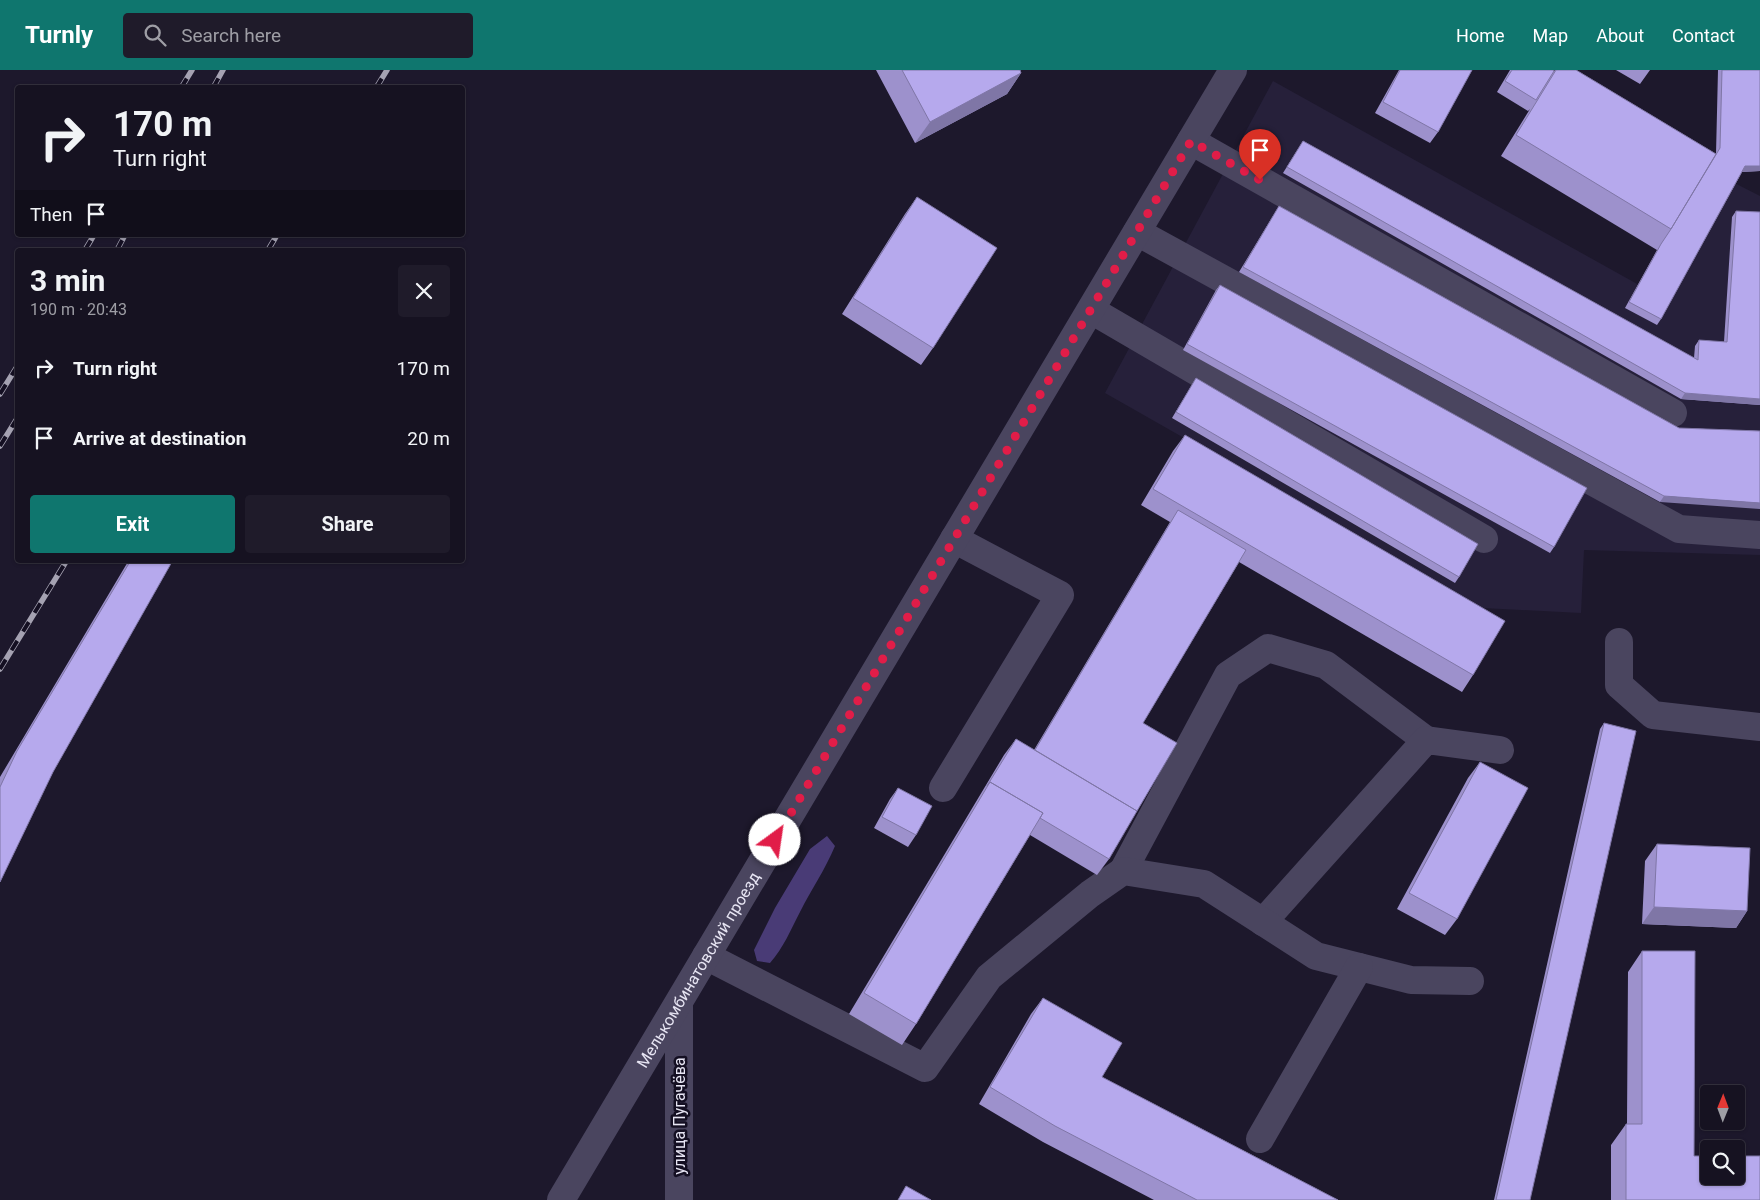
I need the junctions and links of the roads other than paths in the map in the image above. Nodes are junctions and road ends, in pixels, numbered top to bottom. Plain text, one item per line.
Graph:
1 (1234, 70) edge
2 (1191, 141) junction
3 (1137, 232) junction
4 (1091, 310) junction
5 (1672, 413) dead end
6 (1760, 535) edge
7 (954, 539) junction
8 (1484, 539) dead end
9 (1619, 642) dead end
10 (1760, 727) edge
11 (1426, 740) junction
12 (1500, 750) dead end
13 (943, 788) dead end
14 (1123, 871) junction
15 (1263, 922) junction
16 (706, 956) junction
17 (1359, 967) junction
18 (1470, 982) dead end
19 (679, 1002) junction
20 (1260, 1139) dead end
21 (561, 1200) edge
22 (679, 1200) edge

1 - 2 street, Мелькомбинатовский проезд
2 - 3 street, Мелькомбинатовский проезд
2 - 5 street
3 - 4 street, Мелькомбинатовский проезд
3 - 6 street
4 - 7 street, Мелькомбинатовский проезд
4 - 8 street
7 - 13 street
7 - 16 street, Мелькомбинатовский проезд
9 - 10 street
11 - 12 street
11 - 14 street
11 - 15 street
14 - 15 street
14 - 16 street
15 - 17 street
16 - 19 street, Мелькомбинатовский проезд
17 - 18 street
17 - 20 street
19 - 21 street, Мелькомбинатовский проезд
19 - 22 street, улица Пугачёва

